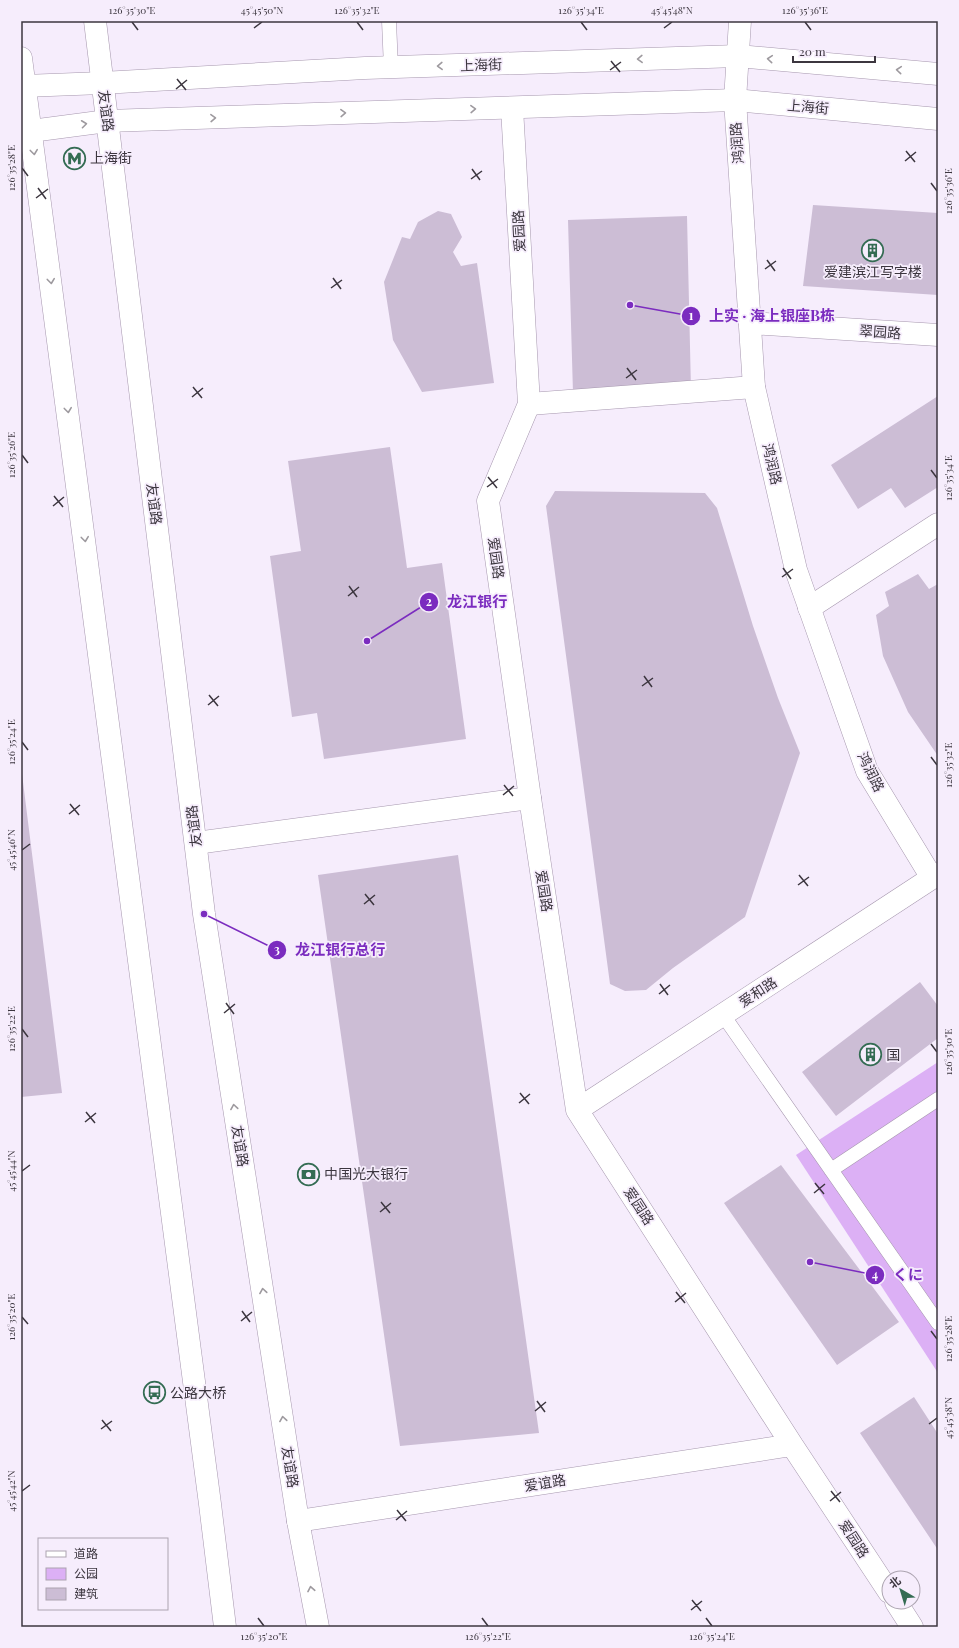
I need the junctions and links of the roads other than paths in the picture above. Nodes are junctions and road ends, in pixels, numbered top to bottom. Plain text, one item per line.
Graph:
1 (95, 21) edge
2 (389, 21) edge
3 (740, 21) edge
4 (738, 56) junction
5 (21, 58) edge
6 (391, 68) junction
7 (938, 74) edge
8 (102, 83) junction
9 (24, 86) junction
10 (735, 100) junction
11 (512, 108) junction
12 (938, 119) edge
13 (107, 121) junction
14 (31, 131) junction
15 (750, 323) junction
16 (938, 335) edge
17 (754, 387) junction
18 (530, 404) junction
19 (938, 524) edge
20 (809, 608) junction
21 (530, 798) junction
22 (196, 843) junction
23 (935, 876) edge
24 (723, 1015) junction
25 (938, 1099) edge
26 (577, 1110) junction
27 (831, 1170) junction
28 (938, 1323) edge
29 (792, 1445) junction
30 (298, 1521) junction
31 (881, 1580) edge
32 (901, 1610) edge
33 (225, 1627) edge
34 (318, 1627) edge
35 (912, 1627) edge

1 - 8 main road, 友谊路
2 - 6 lane
3 - 4 main road, 鸿润路
4 -> 6 main road, 上海街
7 -> 4 main road, 上海街
4 - 10 main road, 鸿润路
5 - 9 main road
6 - 8 main road, 上海街
8 - 9 main road, 上海街
8 - 13 main road, 友谊路
9 - 14 main road
10 - 11 main road, 上海街
10 - 12 main road, 上海街
10 - 15 main road, 鸿润路
13 -> 11 main road, 上海街
11 - 18 main road, 爱园路
14 -> 13 main road, 上海街
13 - 22 main road, 友谊路
14 -> 33 main road
15 - 16 main road, 翠园路
15 - 17 main road, 鸿润路
17 - 18 main road
17 - 20 main road, 鸿润路
18 - 21 main road, 爱园路
19 - 20 main road
20 - 23 main road, 鸿润路
21 - 22 main road
21 - 26 main road, 爱园路
30 -> 22 main road, 友谊路
23 - 24 main road, 爱和路
24 - 26 main road, 爱和路
24 - 27 lane
25 - 27 lane
26 - 29 main road, 爱园路
27 - 28 lane
29 - 30 main road, 爱谊路
29 - 31 main road, 爱园路
34 -> 30 main road, 友谊路
32 - 35 main road

